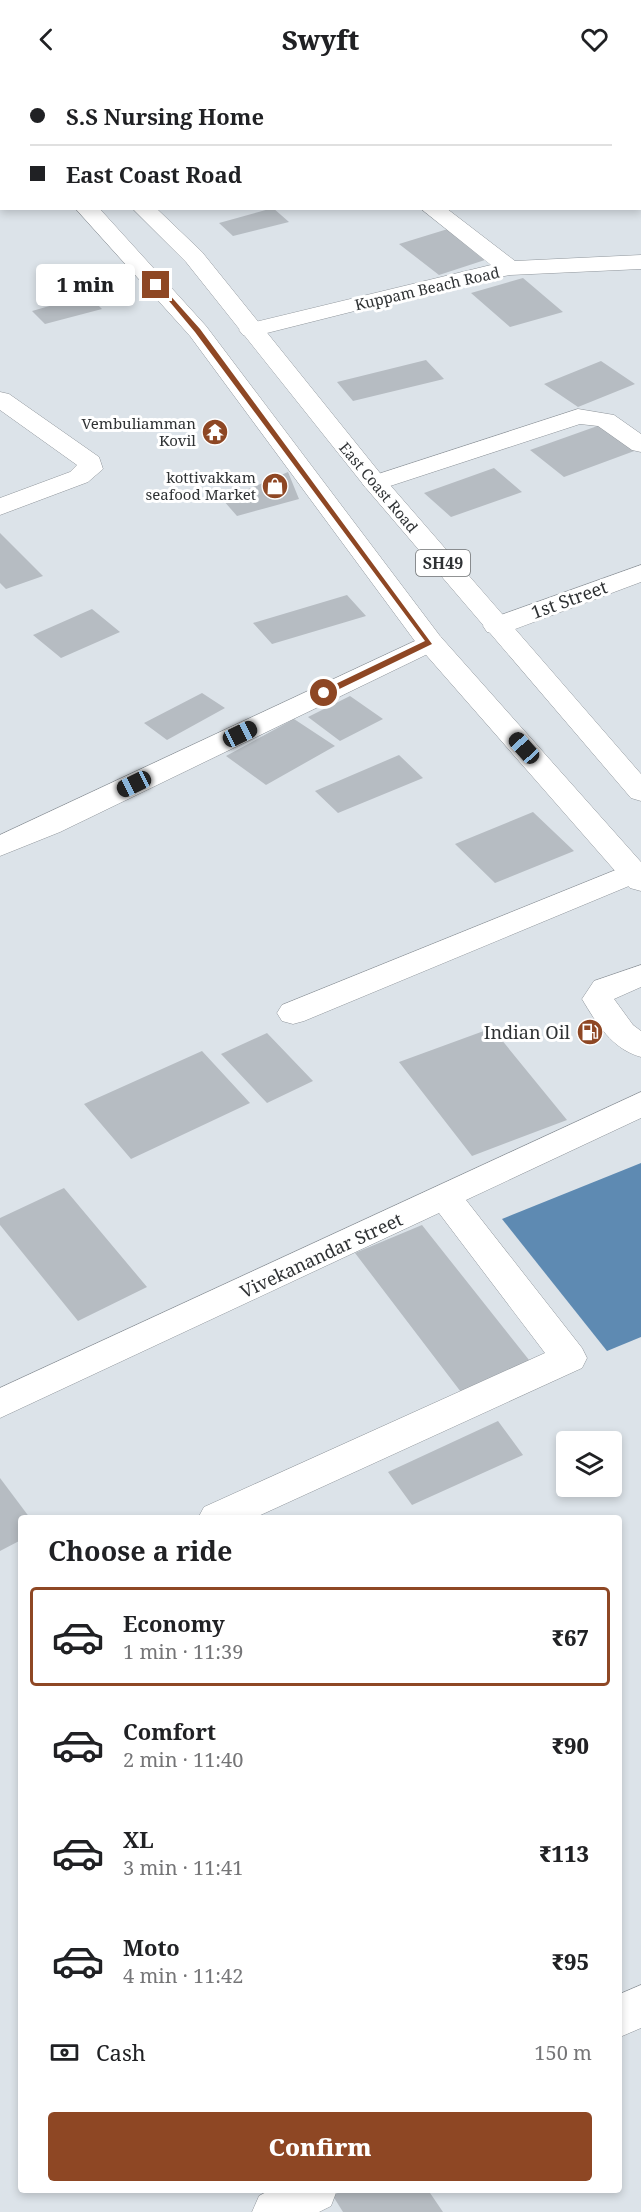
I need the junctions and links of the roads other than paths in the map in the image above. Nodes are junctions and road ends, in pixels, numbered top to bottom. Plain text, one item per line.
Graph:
1 (88, 210) edge
2 (145, 210) edge
3 (434, 210) edge
4 (641, 262) edge
5 (510, 268) junction
6 (252, 330) junction
7 (0, 399) edge
8 (641, 445) edge
9 (375, 483) junction
10 (0, 507) edge
11 (641, 573) edge
12 (497, 626) junction
13 (430, 642) junction
14 (641, 792) edge
15 (0, 846) edge
16 (637, 877) edge
17 (641, 976) edge
18 (293, 1013) dead end
19 (641, 1046) edge
20 (641, 1104) edge
21 (445, 1197) junction
22 (0, 1404) edge
23 (225, 1515) edge
24 (641, 2005) edge
25 (622, 2016) edge
26 (310, 2193) edge
27 (275, 2212) edge

1 - 13 street
2 - 6 street, East Coast Road / SH49
3 - 5 street
4 - 5 street, Kuppam Beach Road
5 - 6 street, Kuppam Beach Road
6 - 9 street, East Coast Road / SH49
7 - 10 street
8 - 9 street
9 - 12 street, East Coast Road / SH49
11 - 12 street, 1st Street
12 - 14 street, East Coast Road / SH49
13 - 15 street
13 - 16 street
16 - 18 street
17 - 19 street
20 - 21 street, Vivekanandar Street
21 - 22 street, Vivekanandar Street
21 - 23 street
24 - 25 street
26 - 27 street

